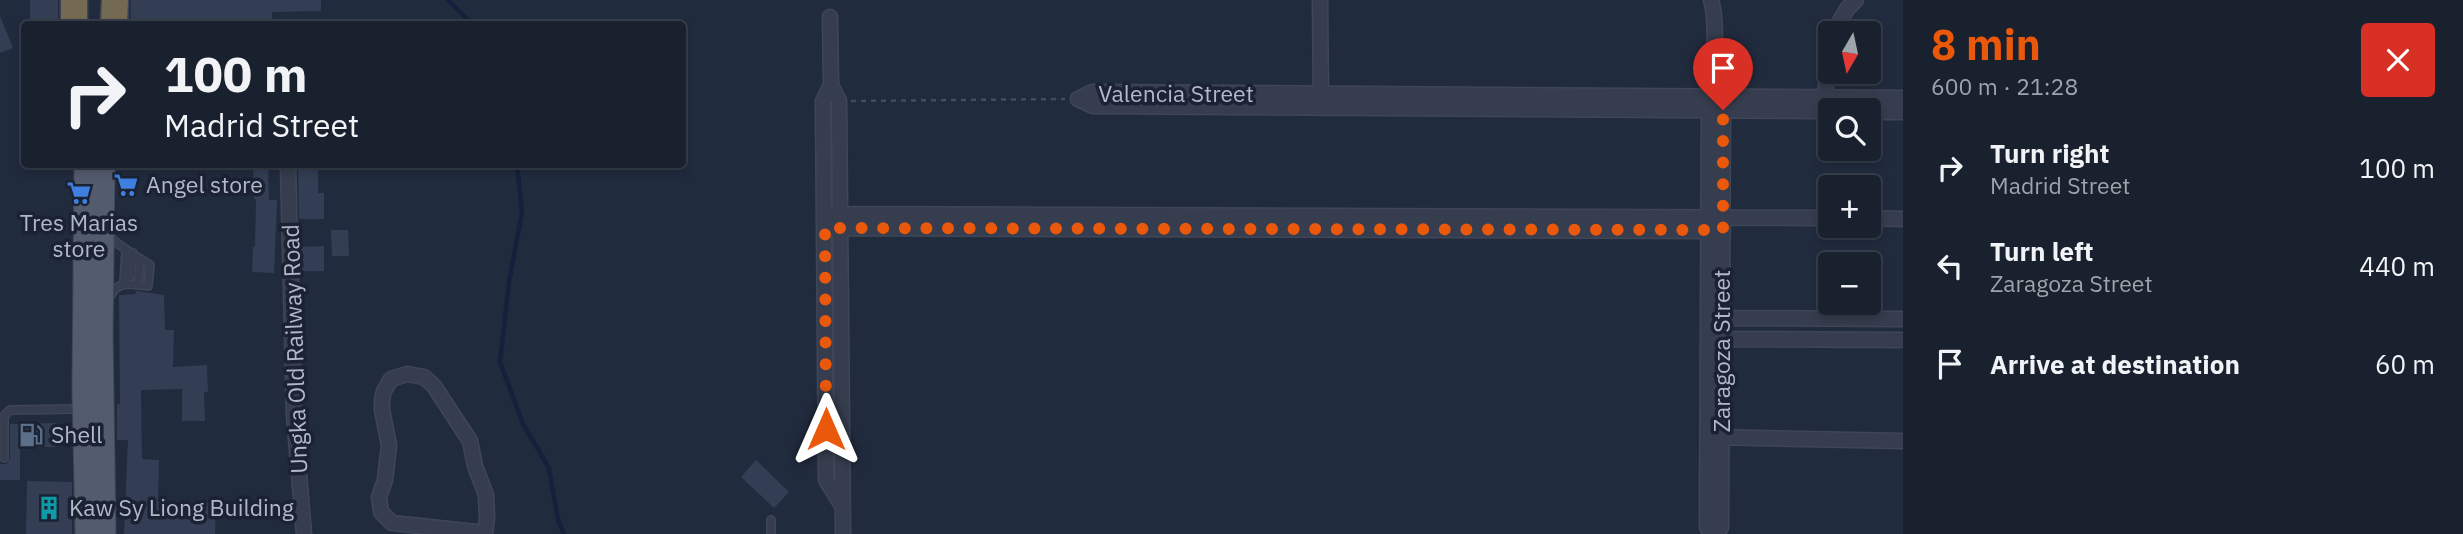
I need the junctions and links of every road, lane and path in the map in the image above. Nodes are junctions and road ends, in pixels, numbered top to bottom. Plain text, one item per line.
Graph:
1 (74, 0) edge
2 (115, 0) edge
3 (1320, 0) edge
4 (1711, 0) edge
5 (1856, 0) edge
6 (830, 17) dead end
7 (74, 21) edge
8 (114, 21) edge
9 (1840, 21) edge
10 (831, 85) junction
11 (1903, 98) edge
12 (1078, 99) joint
13 (1716, 100) junction
14 (839, 101) junction
15 (1321, 101) junction
16 (1881, 101) edge
17 (1818, 106) edge
18 (1881, 112) edge
19 (1903, 112) edge
20 (76, 168) edge
21 (86, 168) edge
22 (103, 168) edge
23 (114, 168) edge
24 (288, 168) edge
25 (1881, 218) edge
26 (1818, 219) edge
27 (1903, 219) edge
28 (825, 221) junction
29 (841, 221) junction
30 (1716, 223) junction
31 (128, 250) junction
32 (117, 289) junction
33 (1715, 318) junction
34 (1903, 319) edge
35 (1715, 339) junction
36 (1903, 340) edge
37 (112, 395) junction
38 (77, 402) junction
39 (1714, 437) junction
40 (1903, 441) edge
41 (77, 448) junction
42 (4, 458) dead end
43 (842, 505) junction
44 (771, 520) dead end
45 (485, 533) edge
46 (79, 534) edge
47 (87, 534) edge
48 (95, 534) edge
49 (104, 534) edge
50 (115, 534) edge
51 (304, 534) edge
52 (771, 534) edge
53 (843, 534) edge
54 (1711, 534) edge
55 (1717, 534) edge

1 - 7 highway
2 - 8 highway
3 - 15 street
4 - 13 street, Zaragoza Street
5 - 9 street
6 - 10 street
10 - 14 street
10 - 28 street
11 - 16 street, Valencia Street
12 - 14 path
12 - 15 street, Valencia Street
13 - 15 street, Valencia Street
13 - 17 street, Valencia Street
13 - 30 street, Zaragoza Street
14 - 29 street
18 - 19 street
20 - 38 highway
21 - 47 main road, bridge
22 - 49 main road, bridge
23 - 31 highway
24 - 51 street, Ungka Old Railway Road
25 - 27 street
26 - 30 street
28 - 29 street
28 - 43 street
29 - 30 street
29 - 43 street
30 - 33 street, Zaragoza Street
31 - 32 highway
31 - 32 lane
32 - 37 highway
33 - 34 street
33 - 35 street, Zaragoza Street
35 - 36 street
35 - 39 street, Zaragoza Street
37 - 38 highway
37 - 50 highway
38 - 41 highway
38 - 42 lane
39 - 40 street
39 - 54 street, Zaragoza Street
39 - 55 street, Zaragoza Street
41 - 46 highway
41 - 48 highway
43 - 53 street
44 - 52 lane
45 - 45 street

